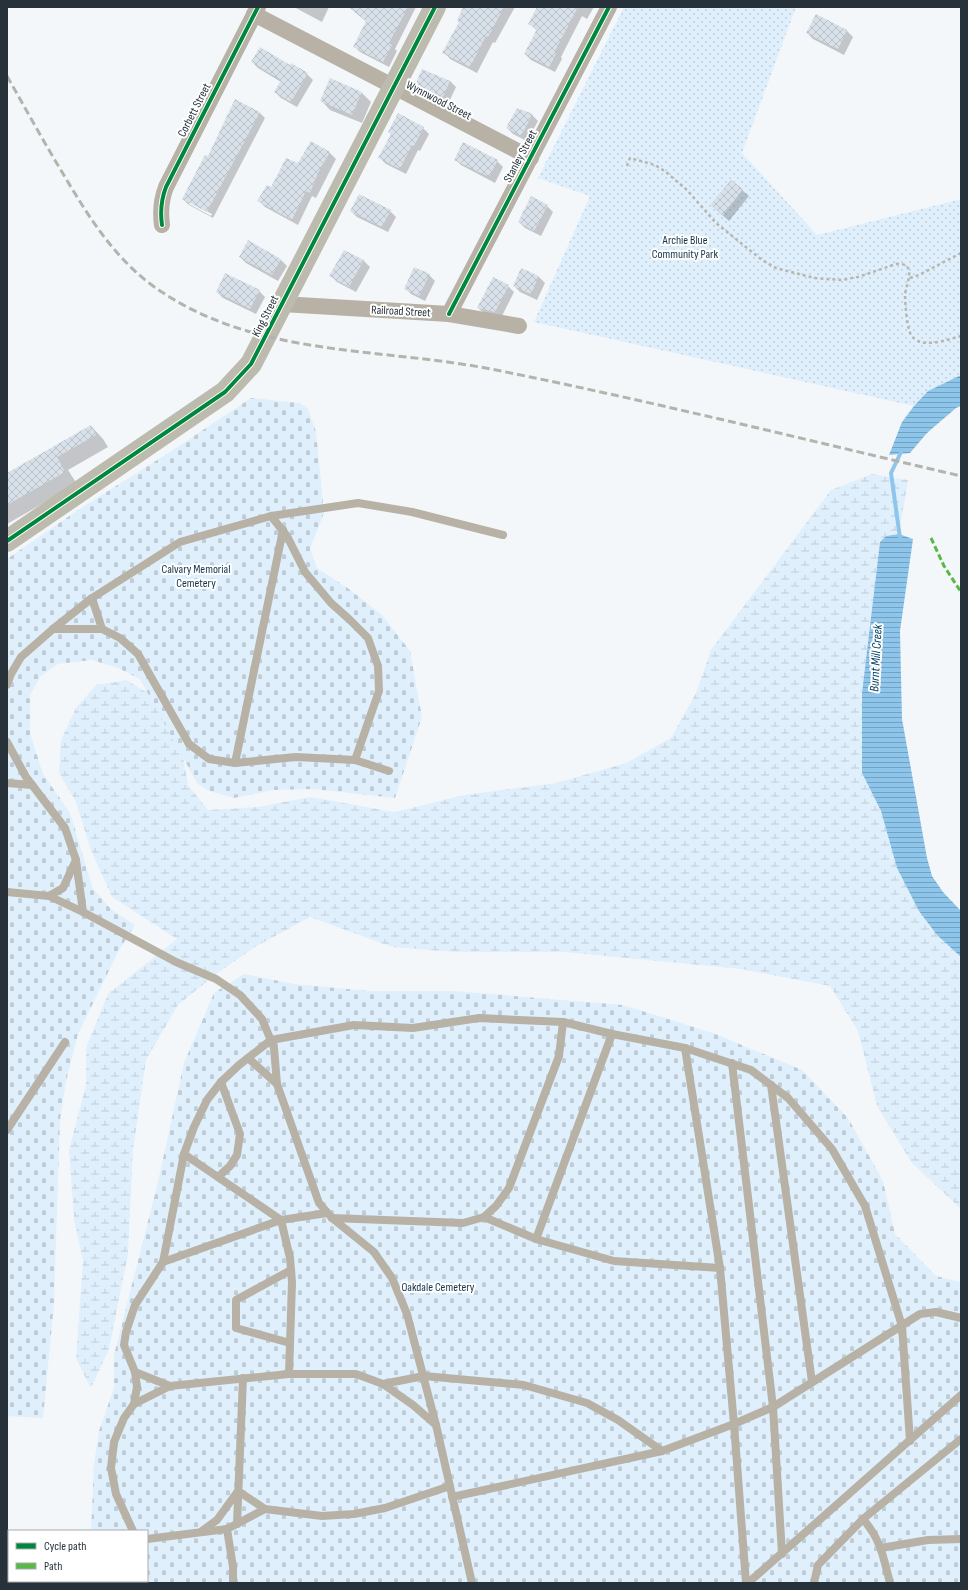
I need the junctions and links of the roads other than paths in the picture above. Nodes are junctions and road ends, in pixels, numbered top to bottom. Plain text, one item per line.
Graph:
1 (434, 7) edge
2 (609, 7) edge
3 (256, 11) edge
4 (393, 87) junction
5 (531, 158) junction
6 (162, 225) dead end
7 (282, 304) junction
8 (449, 314) junction
9 (519, 326) dead end
10 (271, 516) junction
11 (282, 530) junction
12 (503, 535) dead end
13 (7, 541) edge
14 (92, 598) junction
15 (53, 629) junction
16 (102, 629) junction
17 (7, 685) edge
18 (7, 742) edge
19 (355, 760) junction
20 (235, 763) junction
21 (389, 771) dead end
22 (7, 783) edge
23 (32, 785) junction
24 (76, 860) junction
25 (7, 892) edge
26 (49, 896) junction
27 (83, 912) junction
28 (563, 1022) junction
29 (612, 1034) junction
30 (271, 1040) junction
31 (65, 1042) dead end
32 (685, 1048) junction
33 (248, 1058) junction
34 (732, 1063) junction
35 (221, 1082) junction
36 (277, 1084) junction
37 (771, 1085) junction
38 (7, 1130) edge
39 (184, 1154) junction
40 (218, 1177) junction
41 (330, 1216) junction
42 (484, 1218) junction
43 (281, 1220) junction
44 (536, 1239) junction
45 (163, 1262) junction
46 (720, 1268) junction
47 (291, 1270) junction
48 (961, 1318) edge
49 (902, 1326) junction
50 (290, 1343) junction
51 (135, 1372) junction
52 (289, 1374) junction
53 (424, 1376) junction
54 (243, 1378) junction
55 (812, 1382) junction
56 (383, 1384) junction
57 (170, 1386) junction
58 (961, 1395) edge
59 (134, 1404) junction
60 (772, 1407) junction
61 (436, 1424) junction
62 (734, 1424) junction
63 (961, 1439) edge
64 (910, 1441) junction
65 (662, 1451) junction
66 (450, 1486) junction
67 (238, 1491) junction
68 (452, 1497) junction
69 (265, 1509) junction
70 (863, 1518) junction
71 (237, 1524) junction
72 (227, 1529) junction
73 (133, 1530) edge
74 (202, 1532) junction
75 (148, 1539) edge
76 (961, 1539) edge
77 (881, 1548) junction
78 (782, 1554) junction
79 (233, 1583) edge
80 (472, 1583) edge
81 (747, 1583) edge
82 (814, 1583) edge
83 (890, 1583) edge

1 - 4 street, King Street
2 - 5 street, Stanley Street
3 - 4 street, Wynnwood Street
3 - 6 street, Corbett Street
4 - 5 street, Wynnwood Street
4 - 7 street, King Street
5 - 8 street, Stanley Street
7 - 8 street, Railroad Street
7 - 13 street, King Street
8 - 9 street, Railroad Street
10 - 11 lane
10 - 12 lane
10 - 14 lane
11 - 19 lane
11 - 20 lane
14 - 15 lane
14 - 16 lane
15 - 16 lane
15 - 17 lane
16 - 20 lane
18 - 23 lane
19 - 20 lane
19 - 21 lane
22 - 23 lane
23 - 24 lane
24 - 26 lane
24 - 27 lane
25 - 26 lane
26 - 27 lane
27 - 30 lane
28 - 29 lane
28 - 30 lane
28 - 42 lane
29 - 32 lane
29 - 44 lane
30 - 33 lane
30 - 36 lane
31 - 38 lane
32 - 34 lane
32 - 46 lane
33 - 35 lane
33 - 36 lane
34 - 37 lane
34 - 60 lane
35 - 39 lane
35 - 40 lane
36 - 41 lane
37 - 49 lane
37 - 55 lane
39 - 40 lane
39 - 45 lane
40 - 43 lane
41 - 42 lane
41 - 43 lane
41 - 53 lane
42 - 44 lane
43 - 45 lane
43 - 47 lane
44 - 46 lane
45 - 51 lane
46 - 62 lane
47 - 50 lane
47 - 50 lane
48 - 49 lane
49 - 55 lane
49 - 64 lane
50 - 52 lane
51 - 57 lane
51 - 59 lane
52 - 54 lane
52 - 56 lane
53 - 56 lane
53 - 61 lane
53 - 65 lane
54 - 57 lane
54 - 67 lane
55 - 60 lane
56 - 61 lane
57 - 59 lane
58 - 64 lane
59 - 73 lane
60 - 62 lane
60 - 78 lane
61 - 66 lane
62 - 65 lane
62 - 81 lane
63 - 70 lane
64 - 78 lane
65 - 68 lane
66 - 68 lane
66 - 69 lane
67 - 69 lane
67 - 71 lane
67 - 74 lane
68 - 80 lane
69 - 71 lane
70 - 77 lane
70 - 82 lane
71 - 72 lane
72 - 74 lane
72 - 79 lane
74 - 75 lane
76 - 77 lane
77 - 83 lane
78 - 81 lane

